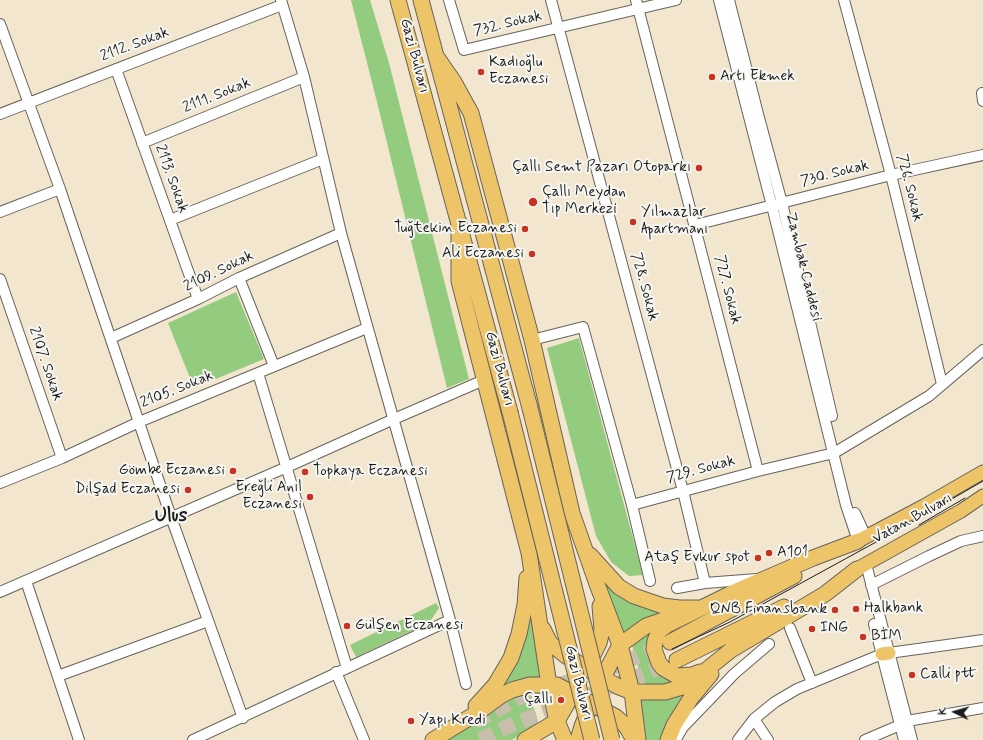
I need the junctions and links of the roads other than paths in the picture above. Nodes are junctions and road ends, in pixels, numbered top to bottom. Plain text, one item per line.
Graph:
1 (398, 0) edge
2 (421, 0) edge
3 (449, 0) edge
4 (551, 0) edge
5 (676, 0) edge
6 (719, 0) edge
7 (729, 0) edge
8 (844, 0) edge
9 (281, 2) edge
10 (638, 5) edge
11 (0, 24) edge
12 (559, 28) junction
13 (436, 56) junction
14 (116, 69) junction
15 (304, 76) junction
16 (30, 103) junction
17 (0, 114) edge
18 (142, 143) junction
19 (983, 155) edge
20 (323, 159) junction
21 (891, 175) junction
22 (60, 189) junction
23 (777, 204) junction
24 (0, 212) edge
25 (170, 220) junction
26 (458, 222) junction
27 (695, 225) junction
28 (341, 233) junction
29 (239, 278) junction
30 (0, 279) edge
31 (198, 299) junction
32 (367, 328) junction
33 (111, 338) junction
34 (532, 340) junction
35 (983, 350) edge
36 (274, 366) junction
37 (258, 373) junction
38 (484, 380) junction
39 (942, 384) junction
40 (394, 419) junction
41 (139, 422) junction
42 (837, 451) junction
43 (62, 458) junction
44 (287, 467) junction
45 (758, 471) junction
46 (983, 472) edge
47 (0, 483) edge
48 (683, 491) junction
49 (983, 496) edge
50 (632, 505) junction
51 (172, 517) junction
52 (983, 536) edge
53 (862, 539) junction
54 (584, 548) junction
55 (529, 553) junction
56 (861, 566) junction
57 (767, 578) junction
58 (26, 581) junction
59 (650, 581) dead end
60 (705, 583) junction
61 (597, 584) junction
62 (871, 585) junction
63 (676, 588) dead end
64 (0, 592) edge
65 (703, 608) junction
66 (450, 620) junction
67 (208, 621) junction
68 (540, 623) junction
69 (790, 628) dead end
70 (983, 640) edge
71 (670, 642) tunnel mouth
72 (769, 644) dead end
73 (620, 645) junction
74 (731, 650) junction
75 (886, 653) junction
76 (677, 660) tunnel mouth
77 (346, 668) junction
78 (587, 668) junction
79 (708, 668) junction
80 (336, 672) junction
81 (58, 676) junction
82 (602, 677) junction
83 (812, 683) junction
84 (466, 684) dead end
85 (549, 685) junction
86 (632, 692) junction
87 (574, 694) junction
88 (591, 704) junction
89 (983, 708) edge
90 (243, 718) junction
91 (754, 719) junction
92 (464, 721) junction
93 (557, 721) junction
94 (903, 723) junction
95 (673, 738) edge
96 (79, 740) edge
97 (193, 740) edge
98 (364, 740) edge
99 (432, 740) edge
100 (525, 740) edge
101 (565, 740) edge
102 (578, 740) edge
103 (592, 740) edge
104 (612, 740) edge
105 (634, 740) edge
106 (638, 740) edge
107 (738, 740) edge
108 (768, 740) edge
109 (865, 740) edge
110 (904, 740) edge
111 (912, 740) edge

1 - 26 highway, Gazi Bulvarı
2 - 13 highway, Gazi Bulvarı
3 - 12 street, 732. Sokak
4 - 12 street, 728. Sokak
5 - 10 street, 732. Sokak
6 - 23 street, Zambak Caddesi
7 - 23 street, Zambak Caddesi
8 - 21 street, 726. Sokak
9 - 14 street, 2112. Sokak
9 - 15 street
10 - 12 street, 732. Sokak
10 - 27 street, 727. Sokak
11 - 16 street
12 - 48 street, 728. Sokak
13 - 34 highway
13 - 104 highway, Gazi Bulvarı, bridge
14 - 16 street, 2112. Sokak
14 - 18 street, 2113. Sokak
15 - 18 street, 2111. Sokak
15 - 20 street
16 - 17 street, 2112. Sokak
16 - 22 street
18 - 25 street, 2113. Sokak
19 - 21 street, 730. Sokak
20 - 25 street
20 - 28 street
21 - 23 street, 730. Sokak
21 - 39 street, 726. Sokak
22 - 24 street
22 - 33 street
23 - 27 street, 730. Sokak
23 - 42 street, Zambak Caddesi
25 - 31 street, 2113. Sokak
26 - 38 highway
26 - 103 highway, Gazi Bulvarı, bridge
27 - 45 street, 727. Sokak
28 - 29 street, 2109. Sokak
28 - 32 street
29 - 31 street, 2109. Sokak
29 - 36 street
30 - 43 street, 2107. Sokak
31 - 33 street, 2109. Sokak
32 - 36 street, 2105. Sokak
32 - 40 street
33 - 41 street
34 - 50 street
34 - 54 highway
35 - 39 street, 729. Sokak
36 - 37 street, 2105. Sokak
37 - 41 street, 2105. Sokak
37 - 44 street
38 - 40 street
38 - 55 highway
39 - 42 street, 729. Sokak
40 - 44 street
40 - 66 street
41 - 43 street, 2105. Sokak
41 - 51 street
42 - 45 street, 729. Sokak
42 - 53 street, Zambak Caddesi
43 - 47 street, 2105. Sokak
44 - 51 street
44 - 77 street
45 - 48 street, 729. Sokak
46 - 53 main road
48 - 50 street, 729. Sokak
48 - 60 street, 728. Sokak
49 - 56 main road, Vatan Bulvarı
50 - 59 street
51 - 58 street
51 - 67 street
52 - 62 street
53 - 57 highway
53 - 71 highway
54 - 61 highway
54 - 65 highway
55 - 68 highway
55 - 92 highway
56 - 62 street
56 - 74 highway
56 - 75 street
56 - 76 highway
57 - 60 street
57 - 65 highway
58 - 64 street
58 - 81 street
60 - 63 street
61 - 73 highway
61 - 78 highway
62 - 75 street
65 - 73 highway
65 - 79 highway
66 - 77 street
66 - 84 street
67 - 81 street
67 - 90 street
68 - 78 highway
68 - 85 highway
69 - 83 street
70 - 75 street
72 - 95 street
73 - 82 highway
73 - 86 highway
74 - 79 highway
74 - 95 highway
75 - 83 street
75 - 94 street
77 - 80 street
78 - 82 highway
78 - 87 highway
79 - 86 highway
80 - 90 street
80 - 98 street
81 - 96 street
82 - 86 highway
82 - 88 highway
83 - 91 street
85 - 87 highway
85 - 92 highway
85 - 93 highway
86 - 106 highway
87 - 88 highway
87 - 93 highway
88 - 102 highway
88 - 105 highway
89 - 94 street
90 - 97 street
91 - 107 street
91 - 108 street
92 - 99 highway
93 - 100 highway
93 - 101 highway
94 - 109 street
94 - 110 street
94 - 111 street

